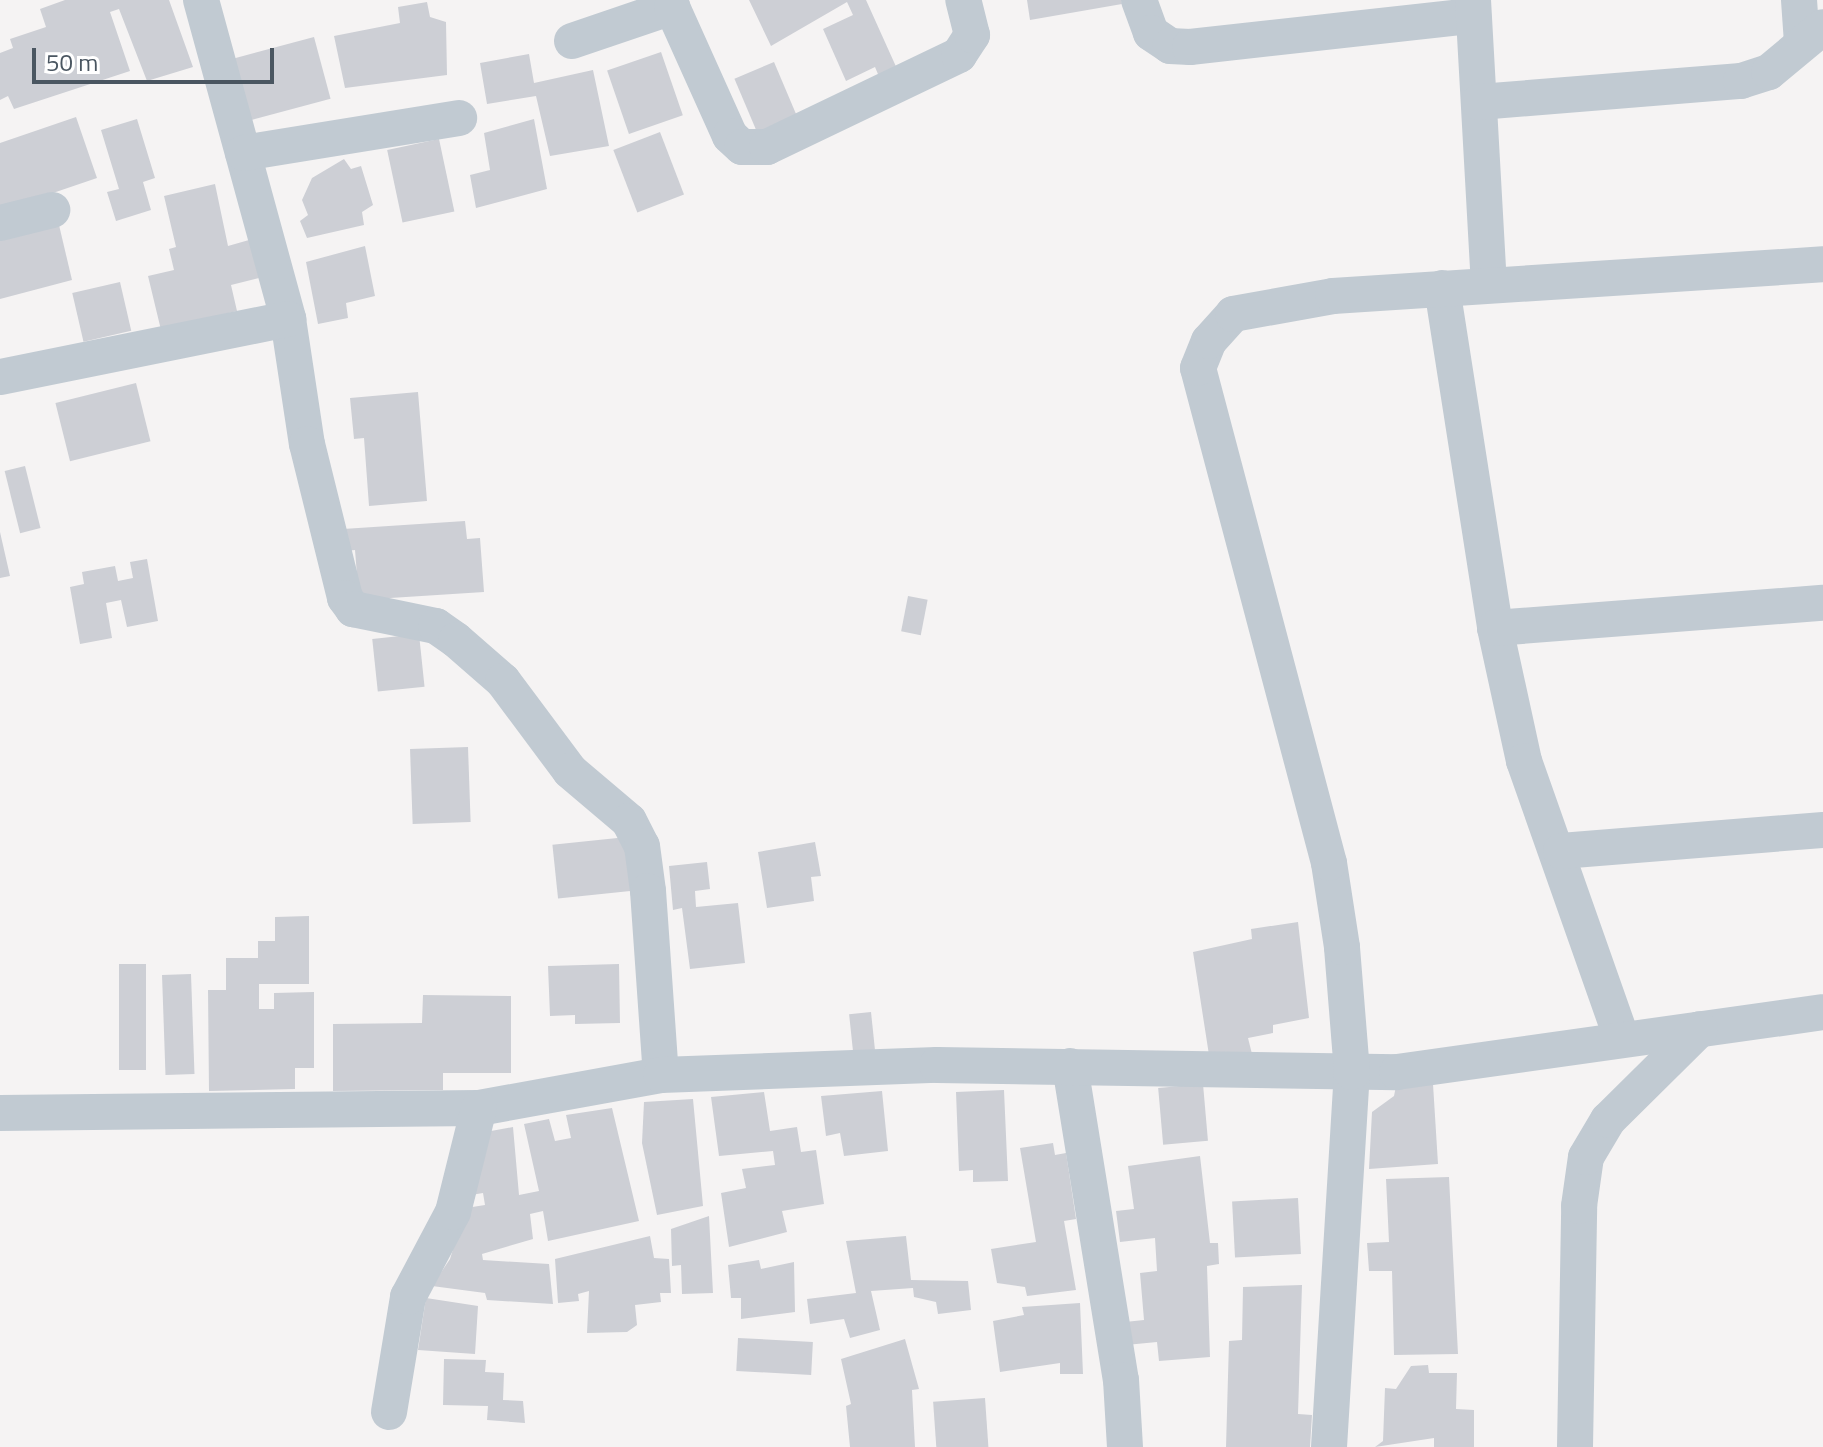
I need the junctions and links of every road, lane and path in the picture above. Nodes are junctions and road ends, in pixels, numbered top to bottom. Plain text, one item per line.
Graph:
1 (201, 0) edge
2 (963, 0) edge
3 (1139, 0) edge
4 (1799, 0) edge
5 (678, 3) edge
6 (1473, 8) edge
7 (1813, 35) edge
8 (572, 41) dead end
9 (1479, 102) junction
10 (459, 118) dead end
11 (243, 153) junction
12 (52, 210) dead end
13 (0, 223) edge
14 (1823, 264) edge
15 (1489, 284) junction
16 (1442, 288) junction
17 (288, 319) junction
18 (0, 377) edge
19 (1823, 603) edge
20 (1495, 628) junction
21 (1823, 830) edge
22 (1561, 851) junction
23 (1823, 1012) edge
24 (1700, 1029) junction
25 (1622, 1039) junction
26 (1070, 1066) junction
27 (1352, 1072) junction
28 (661, 1075) junction
29 (479, 1108) junction
30 (0, 1113) edge
31 (389, 1412) dead end
32 (1125, 1447) edge
33 (1329, 1447) edge
34 (1575, 1447) edge

1 - 11 street
2 - 5 street
3 - 6 street
4 - 7 street
5 - 8 street
6 - 9 street
7 - 9 street
9 - 15 street
10 - 11 street
11 - 17 street
12 - 13 street
14 - 15 street
15 - 16 street
16 - 20 street
16 - 27 street
17 - 18 street
17 - 28 street
19 - 20 street
20 - 22 street
21 - 22 street
22 - 25 street
23 - 24 street
24 - 25 street
24 - 34 street
25 - 27 street
26 - 27 street
26 - 28 street
26 - 32 street
27 - 33 street
28 - 29 street
29 - 30 street
29 - 31 street

